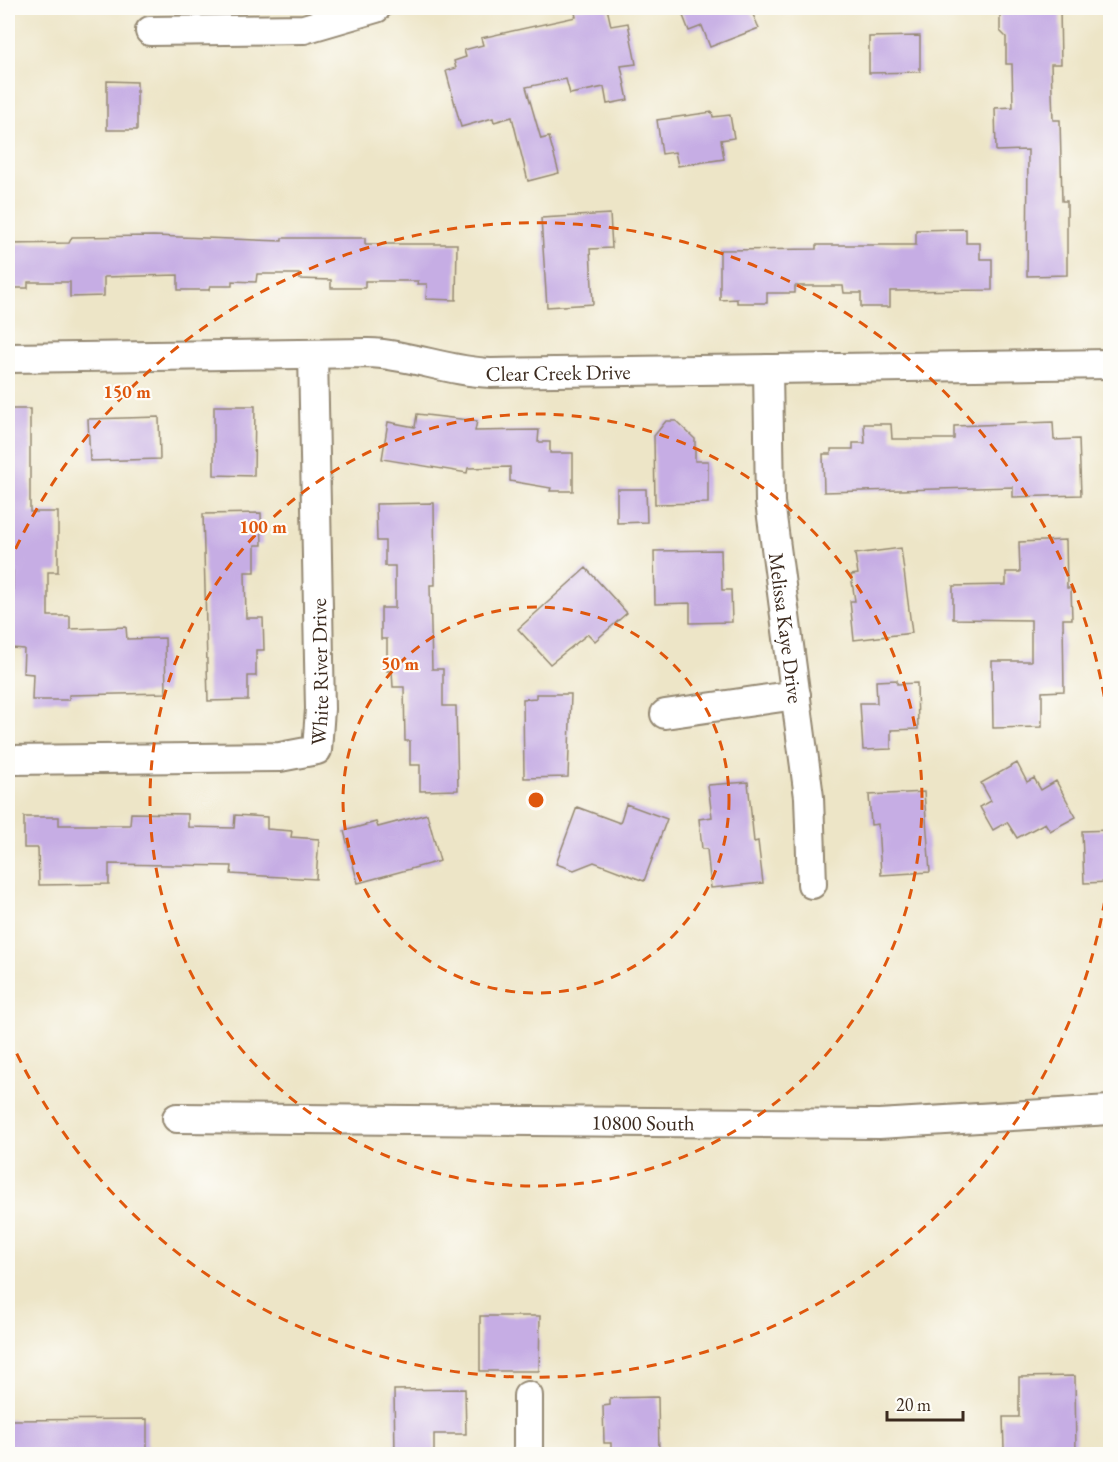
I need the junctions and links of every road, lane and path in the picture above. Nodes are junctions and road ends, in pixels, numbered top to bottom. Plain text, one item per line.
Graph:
1 (376, 8) edge
2 (150, 31) dead end
3 (313, 354) junction
4 (8, 357) edge
5 (1110, 364) edge
6 (768, 369) junction
7 (796, 695) junction
8 (665, 714) dead end
9 (8, 760) edge
10 (812, 884) dead end
11 (1110, 1110) edge
12 (177, 1118) dead end
13 (528, 1396) dead end
14 (528, 1455) edge

1 - 2 street
3 - 4 street, Clear Creek Drive
3 - 6 street, Clear Creek Drive
3 - 9 street, White River Drive
5 - 6 street, Clear Creek Drive
6 - 7 street, Melissa Kaye Drive
7 - 8 street
7 - 10 street, Melissa Kaye Drive
11 - 12 street, 10800 South
13 - 14 street

